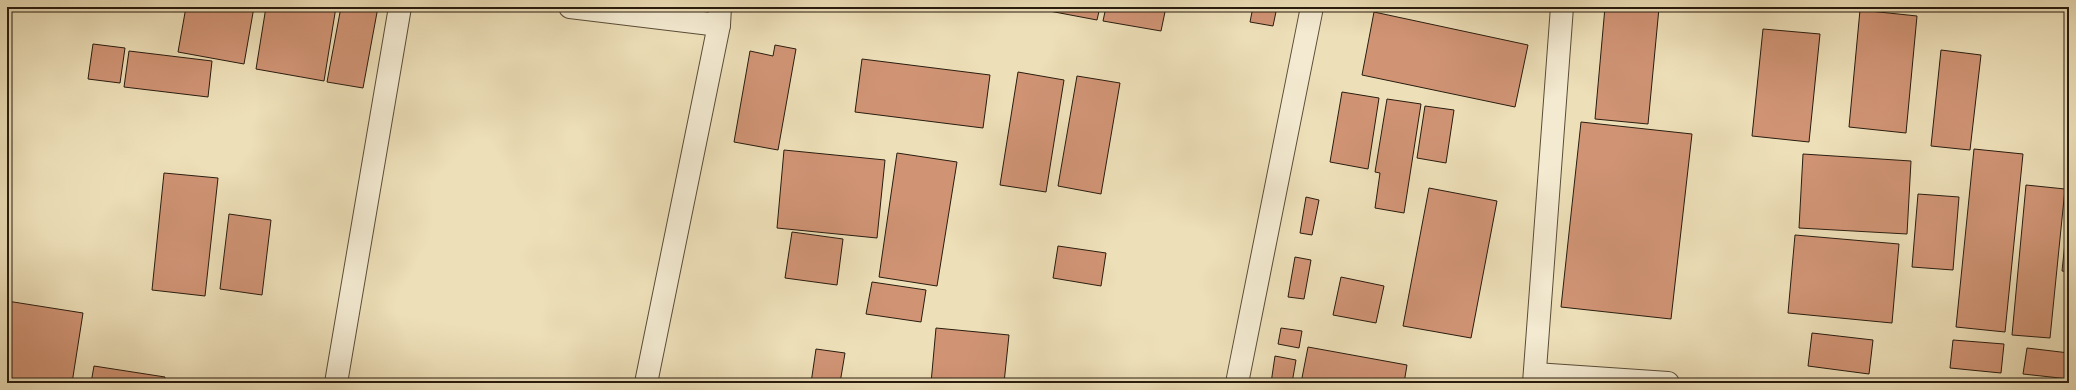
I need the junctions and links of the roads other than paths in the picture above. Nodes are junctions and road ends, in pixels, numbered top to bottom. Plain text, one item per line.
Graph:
1 (400, 7) edge
2 (570, 7) edge
3 (1312, 7) edge
4 (1562, 7) edge
5 (719, 16) edge
6 (1534, 379) edge
7 (336, 383) edge
8 (646, 383) edge
9 (1237, 383) edge
10 (1668, 383) edge

1 - 7 street
2 - 5 street
3 - 9 street
4 - 6 street
5 - 8 street
6 - 10 street

